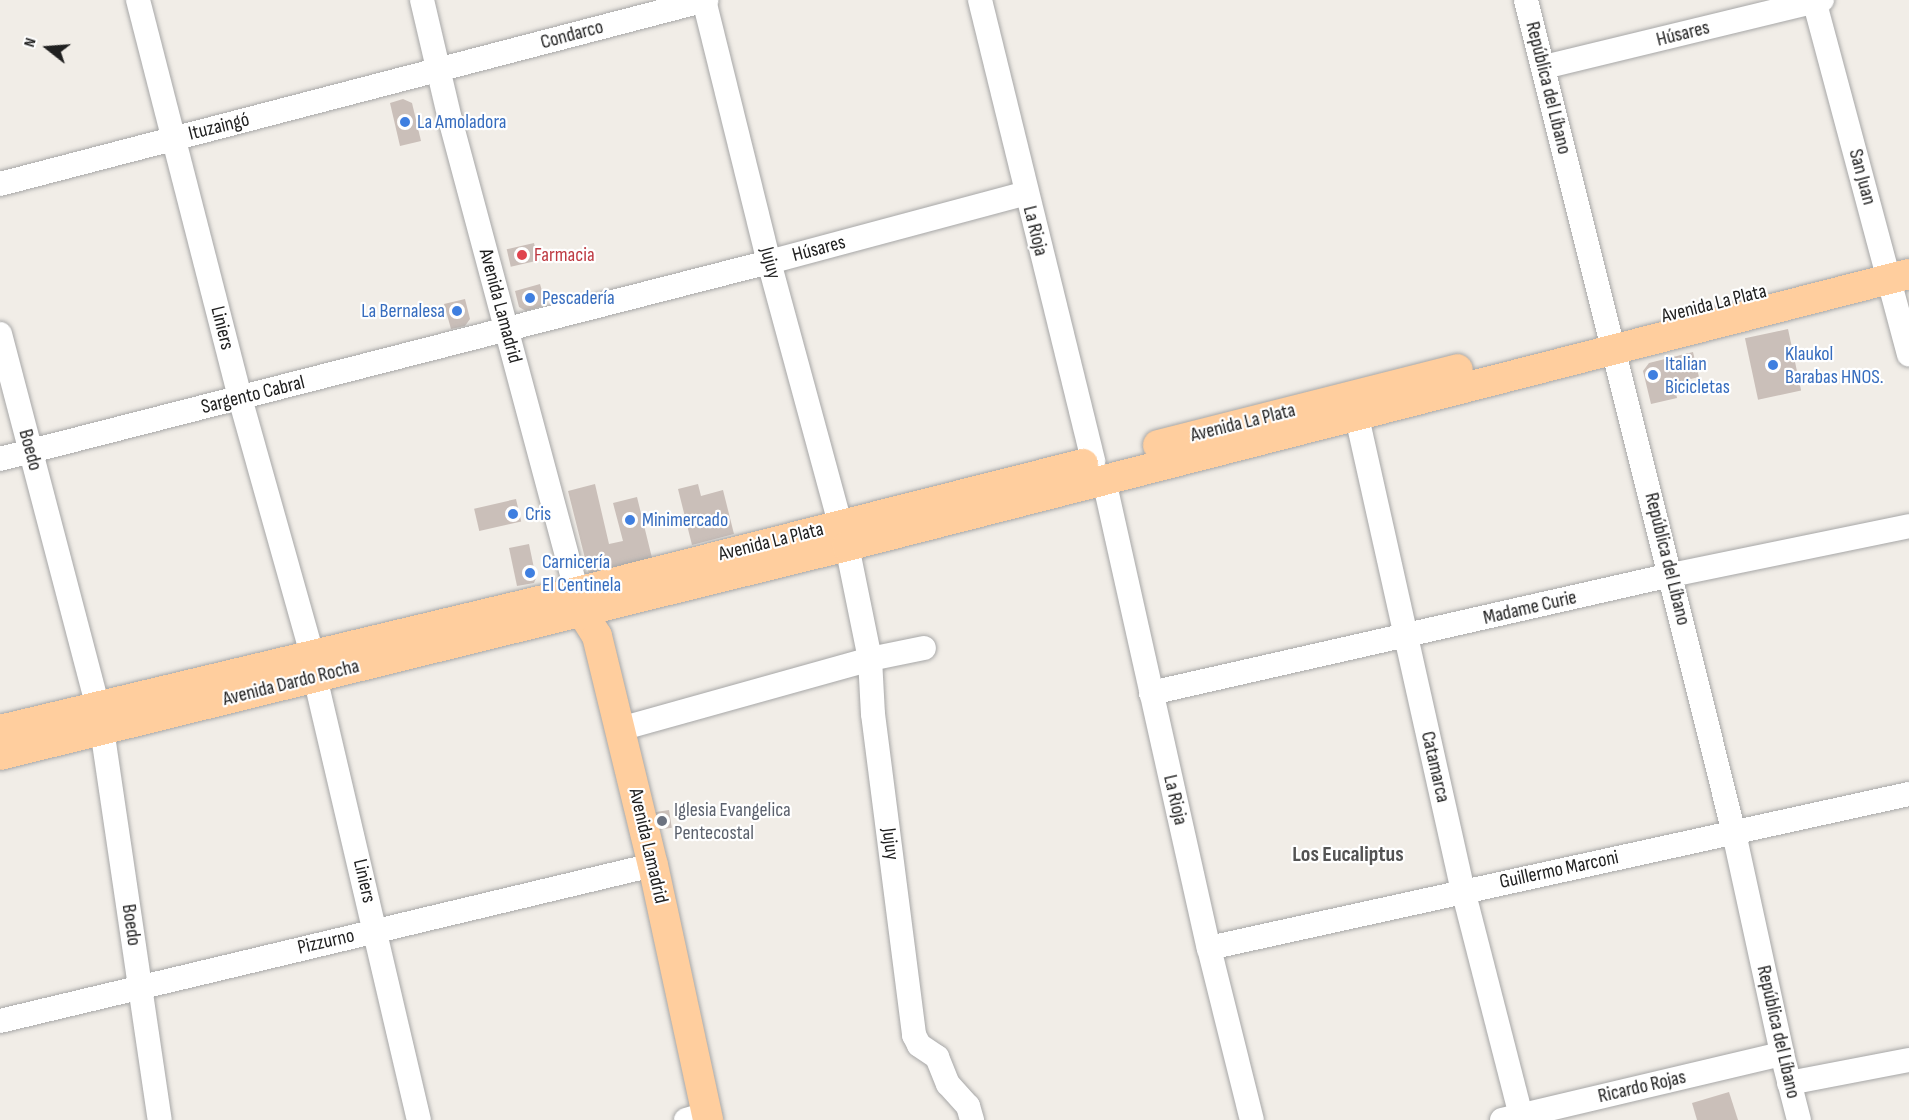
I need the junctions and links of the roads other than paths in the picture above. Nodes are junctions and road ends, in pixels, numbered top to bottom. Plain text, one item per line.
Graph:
1 (138, 0) edge
2 (422, 0) edge
3 (705, 0) edge
4 (980, 0) edge
5 (1527, 0) edge
6 (1817, 1) edge
7 (1544, 68) junction
8 (438, 70) junction
9 (174, 139) junction
10 (0, 184) edge
11 (1026, 193) junction
12 (769, 262) junction
13 (1898, 268) edge
14 (507, 329) junction
15 (0, 334) edge
16 (1612, 339) junction
17 (1909, 355) edge
18 (240, 398) junction
19 (1357, 417) junction
20 (31, 452) junction
21 (0, 459) edge
22 (1098, 471) junction
23 (1909, 526) edge
24 (843, 535) junction
25 (1671, 575) junction
26 (580, 602) junction
27 (1406, 637) junction
28 (924, 648) dead end
29 (870, 658) junction
30 (314, 666) junction
31 (1151, 693) junction
32 (100, 717) junction
33 (620, 729) junction
34 (0, 730) edge
35 (0, 755) edge
36 (1909, 794) edge
37 (1734, 833) junction
38 (644, 867) junction
39 (1463, 890) junction
40 (376, 931) junction
41 (1209, 948) junction
42 (140, 986) junction
43 (0, 1021) edge
44 (1782, 1054) junction
45 (1909, 1060) edge
46 (1789, 1083) junction
47 (1512, 1118) edge
48 (696, 1119) edge
49 (160, 1120) edge
50 (419, 1120) edge
51 (972, 1120) edge
52 (1252, 1120) edge
53 (1799, 1120) edge

1 - 9 street, Liniers
2 - 8 street, Avenida Lamadrid
3 - 8 street, Condarco
3 - 12 street, Jujuy
4 - 11 street, La Rioja
5 - 7 street, República del Líbano
6 - 7 street, Húsares
6 - 13 street, San Juan
7 - 16 street, República del Líbano
8 - 9 street, Ituzaingó
8 - 14 street, Avenida Lamadrid
9 - 10 street, Ituzaingó
9 - 18 street, Liniers
11 - 12 street, Húsares
11 - 22 street, La Rioja
12 - 14 street, Húsares
12 - 24 street, Jujuy
13 - 16 main road, Avenida La Plata
13 - 17 street, San Juan
14 - 18 street, Sargento Cabral
14 - 26 street, Avenida Lamadrid
15 - 20 street, Boedo
16 - 19 main road, Avenida La Plata
16 - 22 main road, Avenida La Plata
16 - 25 street, República del Líbano
18 - 20 street, Sargento Cabral
18 - 30 street, Liniers
19 - 22 main road, Avenida La Plata
19 - 27 street, Catamarca
20 - 21 street, Sargento Cabral
20 - 32 street, Boedo
22 - 24 main road, Avenida La Plata
22 - 31 street, La Rioja
23 - 25 street, Madame Curie
24 - 26 main road, Avenida La Plata
24 - 29 street, Jujuy
25 - 27 street, Madame Curie
25 - 37 street, República del Líbano
26 - 30 main road, Avenida Dardo Rocha
26 - 33 main road, Avenida Lamadrid
26 - 38 main road, Avenida Lamadrid
27 - 31 street, Madame Curie
27 - 39 street, Catamarca
28 - 29 street
29 - 33 street
29 - 51 street, Jujuy
30 - 32 main road, Avenida Dardo Rocha
30 - 40 street, Liniers
31 - 41 street, La Rioja
32 - 34 main road, Avenida Dardo Rocha
32 - 35 main road, Avenida Dardo Rocha
32 - 42 street, Boedo
33 - 38 main road, Avenida Lamadrid
36 - 37 street, Guillermo Marconi
37 - 39 street, Guillermo Marconi
37 - 44 street, República del Líbano
38 - 40 street, Pizzurno
38 - 48 main road, Avenida Lamadrid
39 - 41 street, Guillermo Marconi
39 - 47 street, Catamarca
40 - 42 street, Pizzurno
40 - 50 street, Liniers
41 - 52 street, La Rioja
42 - 43 street, Pizzurno
42 - 49 street, Boedo
44 - 46 street, República del Líbano
44 - 47 street, Ricardo Rojas
45 - 46 street
46 - 53 street, República del Líbano

